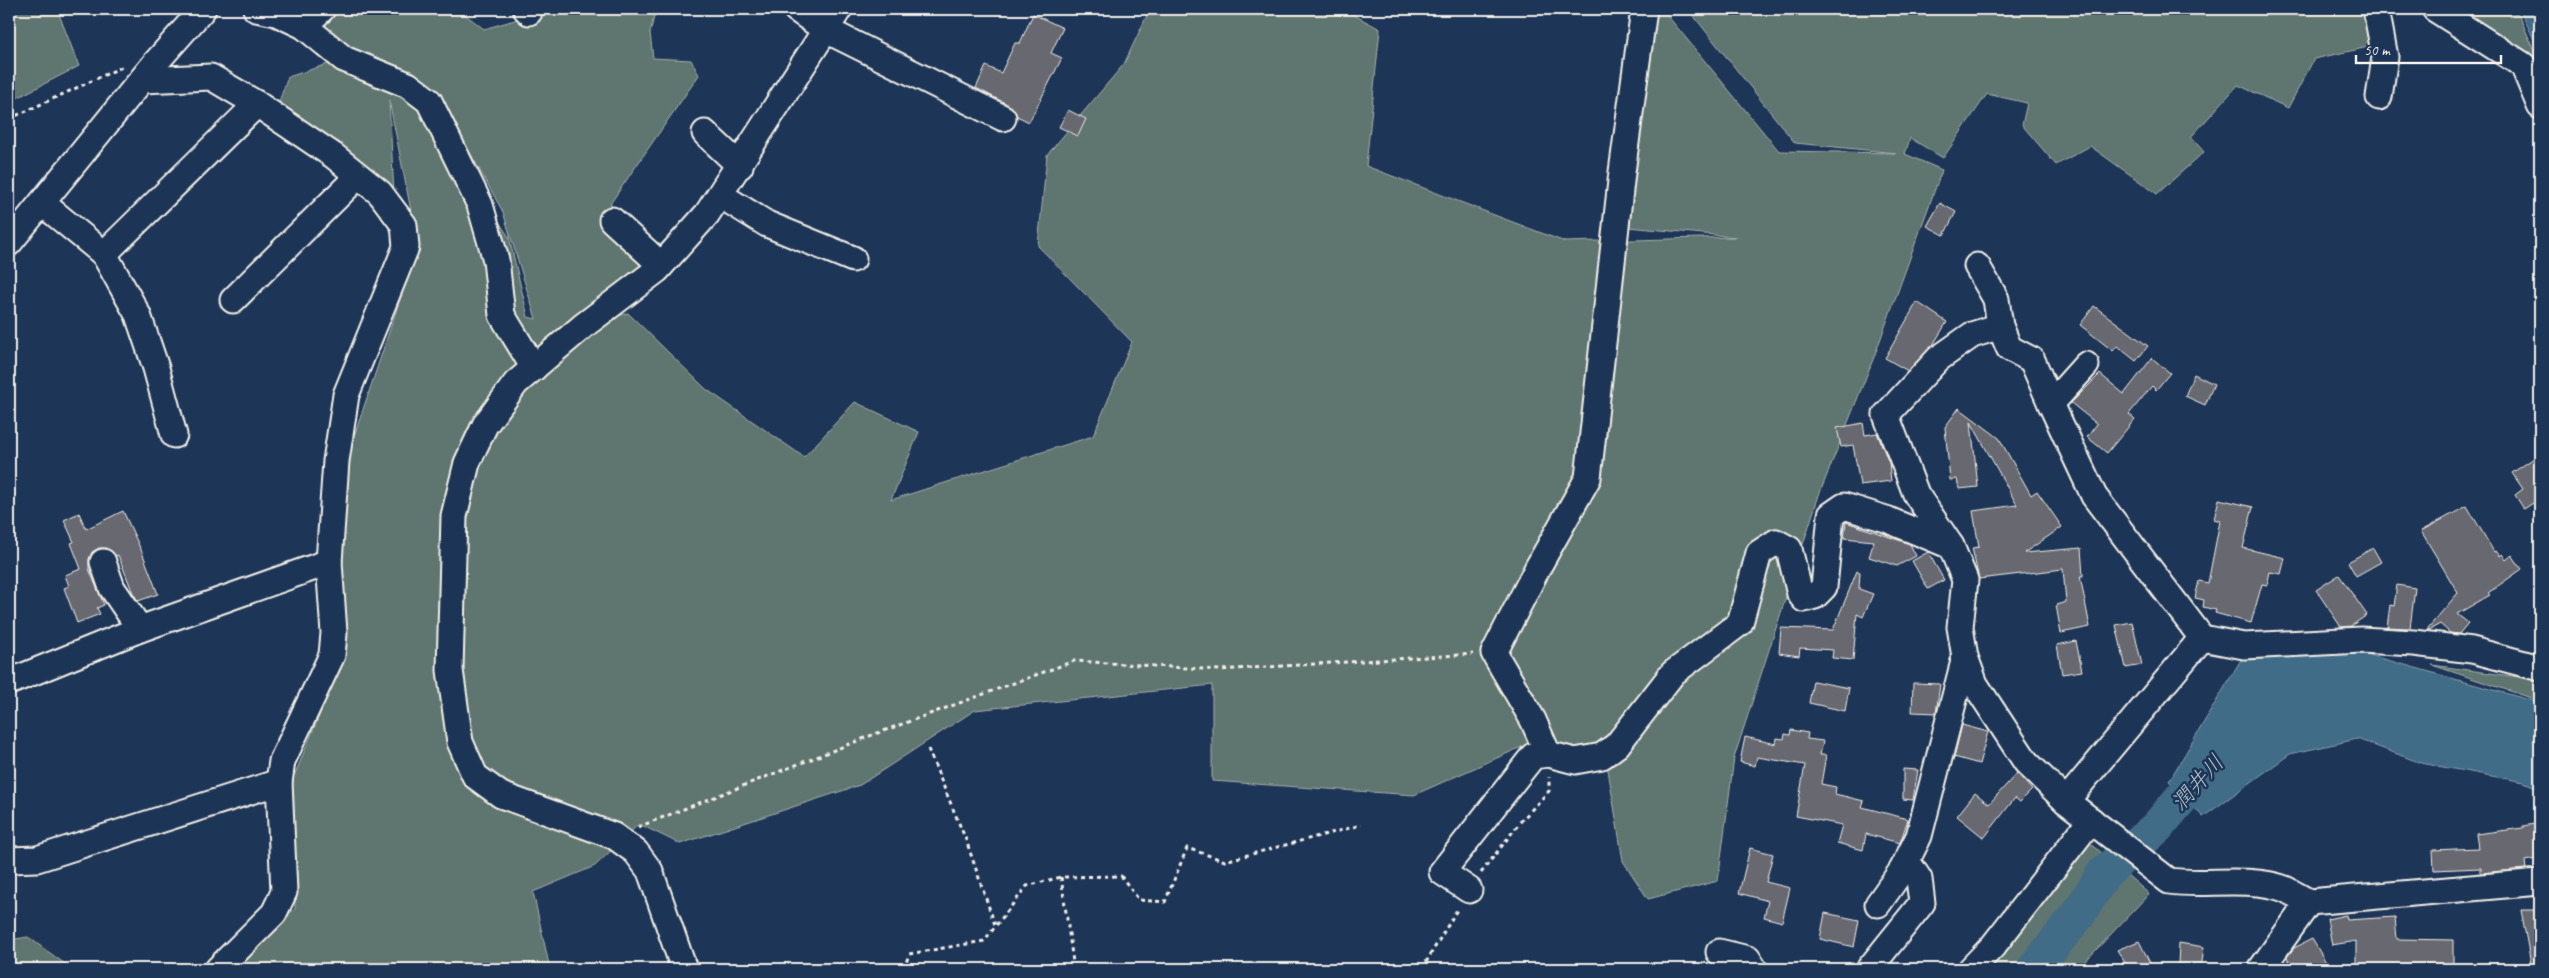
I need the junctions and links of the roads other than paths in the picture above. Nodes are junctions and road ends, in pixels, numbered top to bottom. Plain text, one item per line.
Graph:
1 (203, 9) edge
2 (256, 9) edge
3 (322, 9) edge
4 (796, 9) edge
5 (839, 9) edge
6 (1644, 9) edge
7 (2376, 9) edge
8 (2435, 9) edge
9 (186, 18) edge
10 (304, 26) junction
11 (826, 30) junction
12 (149, 70) junction
13 (2379, 97) dead end
14 (258, 104) junction
15 (2540, 106) edge
16 (1003, 118) dead end
17 (705, 133) dead end
18 (740, 166) junction
19 (358, 176) junction
20 (720, 195) junction
21 (42, 203) junction
22 (612, 220) dead end
23 (9, 243) edge
24 (104, 254) junction
25 (853, 258) dead end
26 (661, 265) junction
27 (1977, 266) dead end
28 (233, 300) dead end
29 (2000, 326) junction
30 (2086, 365) dead end
31 (534, 368) junction
32 (2051, 404) junction
33 (174, 435) dead end
34 (1951, 546) junction
35 (103, 562) dead end
36 (329, 562) junction
37 (140, 629) junction
38 (2202, 638) junction
39 (1965, 657) junction
40 (2540, 668) edge
41 (9, 682) edge
42 (1548, 754) junction
43 (279, 782) junction
44 (2066, 801) junction
45 (2091, 820) junction
46 (9, 860) edge
47 (1907, 861) junction
48 (2540, 882) edge
49 (1469, 890) road end
50 (2309, 902) junction
51 (1878, 904) dead end
52 (1719, 952) dead end
53 (218, 969) edge
54 (684, 969) edge
55 (1754, 969) edge
56 (1869, 969) edge
57 (1971, 969) edge
58 (2261, 969) edge

1 - 9 street
2 - 10 street
3 - 10 street
4 - 11 street
5 - 11 street
6 - 42 street
7 - 13 street
8 - 15 street
9 - 12 street
10 - 31 street
11 - 16 street
11 - 18 street
12 - 14 street
12 - 21 street
14 - 19 street
14 - 24 street
17 - 18 street
18 - 20 street
19 - 28 street
19 - 36 street
20 - 25 street
20 - 26 street
21 - 23 street
21 - 24 street
22 - 26 street
24 - 33 street
26 - 31 street
27 - 29 street
29 - 32 street
29 - 34 street
30 - 32 street
31 - 54 street
32 - 38 street
34 - 39 street
34 - 42 street
35 - 37 street
36 - 37 street
36 - 43 street
37 - 41 street
38 - 40 street
38 - 44 street
39 - 44 street
39 - 47 street
42 - 49 street
43 - 46 street
43 - 53 street
44 - 45 street
45 - 50 street
45 - 57 street
47 - 51 street
47 - 56 street
48 - 50 street
50 - 58 street
52 - 55 street

